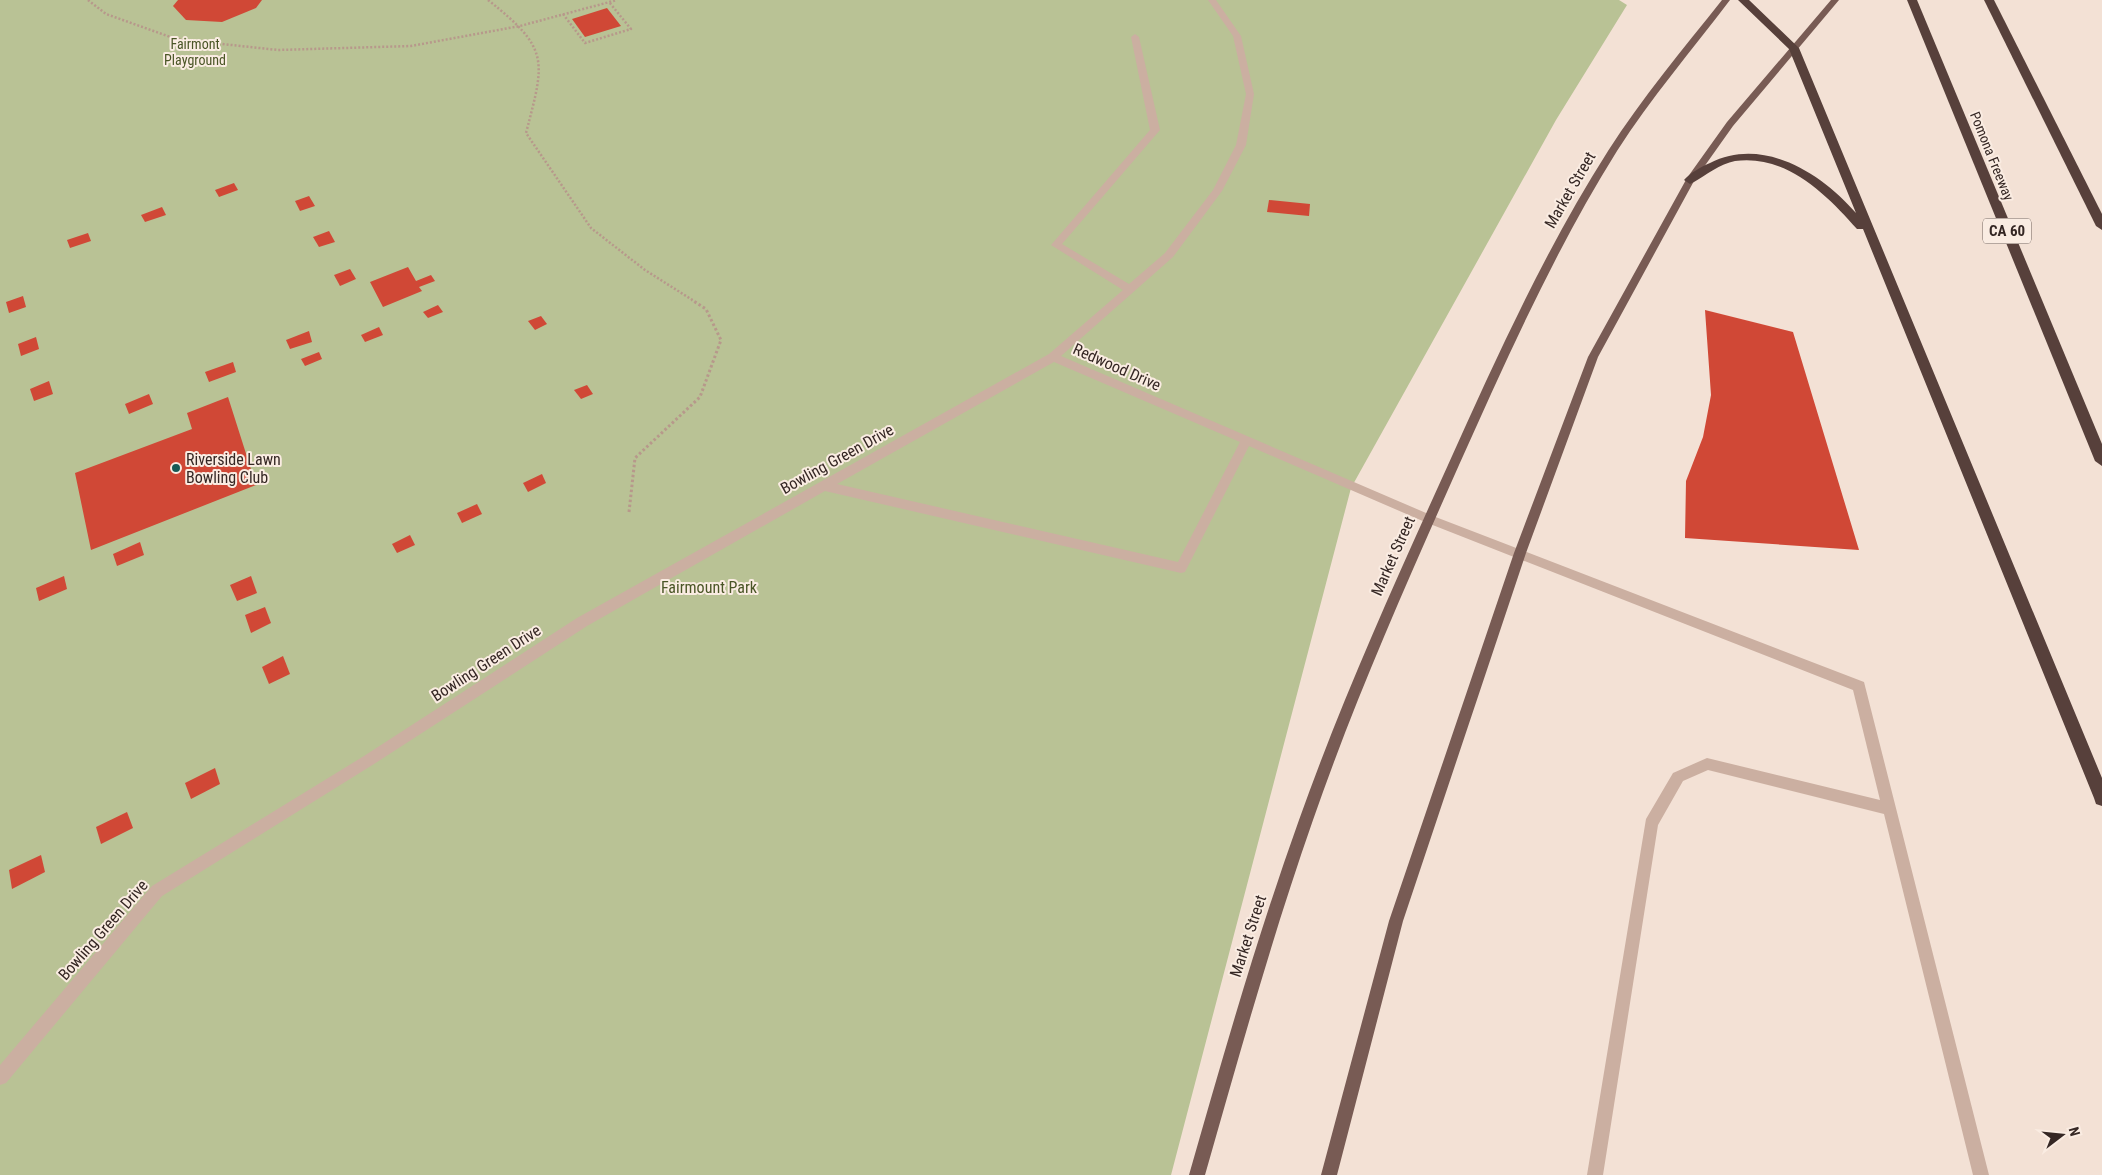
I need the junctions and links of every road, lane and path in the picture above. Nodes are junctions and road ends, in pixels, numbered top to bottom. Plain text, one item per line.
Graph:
1 (88, 0) edge
2 (488, 0) edge
3 (617, 0) edge
4 (1212, 0) edge
5 (1726, 0) edge
6 (1743, 0) edge
7 (1835, 0) edge
8 (1912, 0) edge
9 (1990, 0) edge
10 (609, 2) junction
11 (563, 14) junction
12 (520, 26) junction
13 (1135, 37) dead end
14 (1794, 48) junction
15 (1690, 180) junction
16 (2102, 226) edge
17 (1870, 238) junction
18 (1130, 289) junction
19 (1053, 357) junction
20 (1246, 441) junction
21 (2102, 461) edge
22 (825, 486) junction
23 (628, 512) dead end
24 (1429, 519) junction
25 (1520, 553) junction
26 (2102, 798) edge
27 (1888, 808) junction
28 (0, 1077) edge
29 (1197, 1175) edge
30 (1329, 1175) edge
31 (1595, 1175) edge
32 (1981, 1175) edge

1 - 12 path
2 - 12 path
3 - 10 path
4 - 18 street, Redwood Drive
5 - 24 main road, Market Street
6 - 14 highway
7 - 14 main road
8 - 21 highway, Pomona Freeway / CA 60
9 - 16 highway
10 - 11 path
10 - 11 path
11 - 12 path
12 - 23 path
13 - 18 street
14 - 15 main road
14 - 17 highway
15 - 17 highway
15 - 25 main road
17 - 26 highway
18 - 19 street, Redwood Drive
19 - 20 street, Redwood Drive
19 - 22 street, Bowling Green Drive
20 - 22 street
20 - 24 street, Redwood Drive
22 - 28 street, Bowling Green Drive
24 - 25 street, Redwood Drive
24 - 29 main road, Market Street
25 - 27 street, Redwood Drive
25 - 30 main road
27 - 31 street
27 - 32 street

